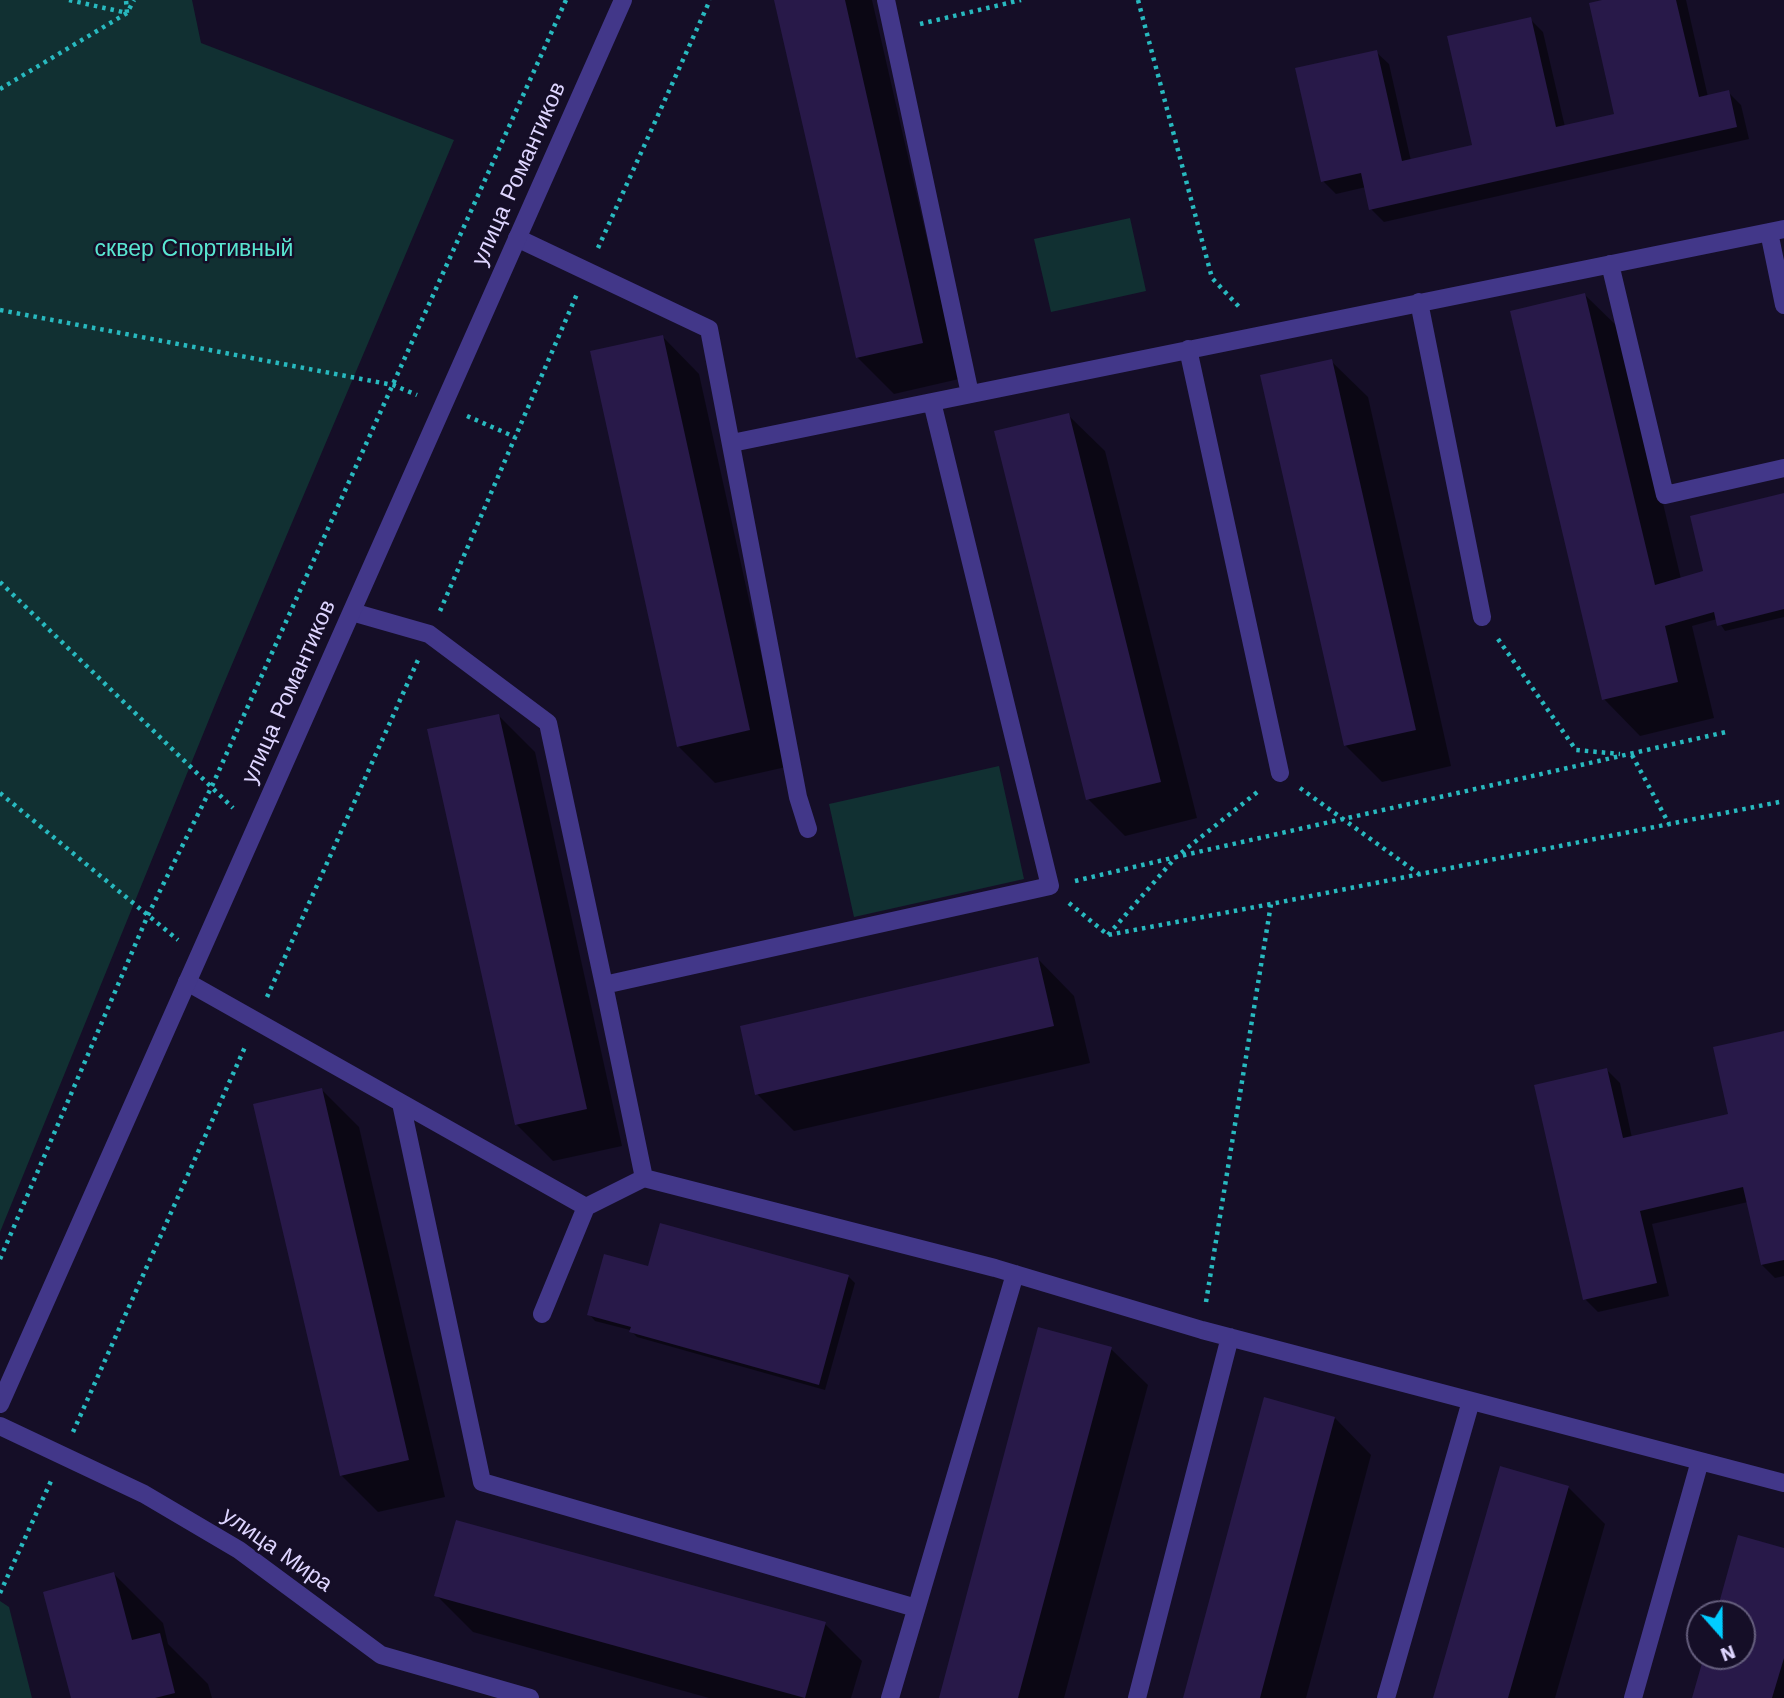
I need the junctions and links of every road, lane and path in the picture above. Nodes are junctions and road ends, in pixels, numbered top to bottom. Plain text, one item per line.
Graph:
1 (69, 0) edge
2 (126, 0) edge
3 (134, 0) edge
4 (566, 0) edge
5 (622, 0) edge
6 (710, 0) edge
7 (886, 0) edge
8 (1021, 0) edge
9 (1138, 0) edge
10 (127, 13) junction
11 (894, 30) junction
12 (0, 89) edge
13 (1776, 230) edge
14 (517, 238) junction
15 (1610, 264) junction
16 (587, 271) junction
17 (1419, 302) junction
18 (1784, 305) edge
19 (0, 310) edge
20 (1265, 334) junction
21 (1188, 349) junction
22 (393, 385) junction
23 (970, 394) junction
24 (932, 402) junction
25 (442, 406) junction
26 (515, 437) junction
27 (732, 443) junction
28 (1784, 468) edge
29 (0, 582) edge
30 (352, 612) junction
31 (1482, 617) joint
32 (429, 634) junction
33 (1726, 732) dead end
34 (1628, 754) junction
35 (1280, 773) junction
36 (212, 786) junction
37 (0, 793) edge
38 (1784, 801) edge
39 (1343, 819) junction
40 (1669, 824) junction
41 (808, 829) dead end
42 (254, 830) junction
43 (1176, 858) junction
44 (1419, 874) junction
45 (1050, 887) junction
46 (1271, 904) junction
47 (148, 915) junction
48 (1108, 935) junction
49 (197, 957) junction
50 (187, 982) junction
51 (604, 985) junction
52 (257, 1022) junction
53 (401, 1103) junction
54 (644, 1178) junction
55 (586, 1207) junction
56 (0, 1259) edge
57 (1015, 1274) junction
58 (542, 1314) dead end
59 (1202, 1330) junction
60 (1230, 1337) junction
61 (1471, 1401) junction
62 (0, 1404) edge
63 (0, 1426) edge
64 (63, 1455) junction
65 (1700, 1461) junction
66 (1784, 1483) edge
67 (0, 1593) edge
68 (916, 1608) junction
69 (530, 1698) edge
70 (890, 1698) edge
71 (1136, 1698) edge
72 (1385, 1698) edge
73 (1633, 1698) edge

1 - 10 path
2 - 10 path
3 - 10 path
4 - 22 path
5 - 14 street, улица Романтиков
6 - 16 path
7 - 11 street
8 - 11 path
9 - 20 path
10 - 12 path
11 - 23 street
13 - 15 street
13 - 18 street
14 - 16 street
14 - 25 street, улица Романтиков
15 - 17 street
15 - 28 street
16 - 26 path
16 - 27 street
17 - 20 street
17 - 31 street
19 - 22 path
20 - 21 street
21 - 23 street
21 - 35 street
22 - 25 path
22 - 36 path
23 - 24 street
24 - 27 street
24 - 45 street
25 - 26 path
25 - 30 street, улица Романтиков
26 - 32 path
27 - 41 street
29 - 36 path
30 - 32 street
30 - 42 street, улица Романтиков
31 - 34 path
32 - 51 street
32 - 52 path
33 - 34 path
34 - 39 path
34 - 40 path
35 - 39 path
35 - 43 path
36 - 42 path
36 - 47 path
37 - 47 path
38 - 40 path
39 - 43 path
39 - 44 path
40 - 44 path
42 - 49 street, улица Романтиков
43 - 45 path
43 - 48 path
44 - 46 path
45 - 48 path
45 - 51 street
46 - 48 path
46 - 59 path
47 - 49 path
47 - 56 path
49 - 50 street, улица Романтиков
50 - 52 street
50 - 62 street, улица Романтиков
51 - 54 street
52 - 53 street
52 - 64 path
53 - 55 street
53 - 68 street
54 - 55 street
54 - 57 street
55 - 58 street
57 - 59 street
57 - 68 street
59 - 60 street
60 - 61 street
60 - 71 street
61 - 65 street
61 - 72 street
63 - 64 street, улица Мира
64 - 67 path
64 - 69 street, улица Мира
65 - 66 street
65 - 73 street
68 - 70 street

